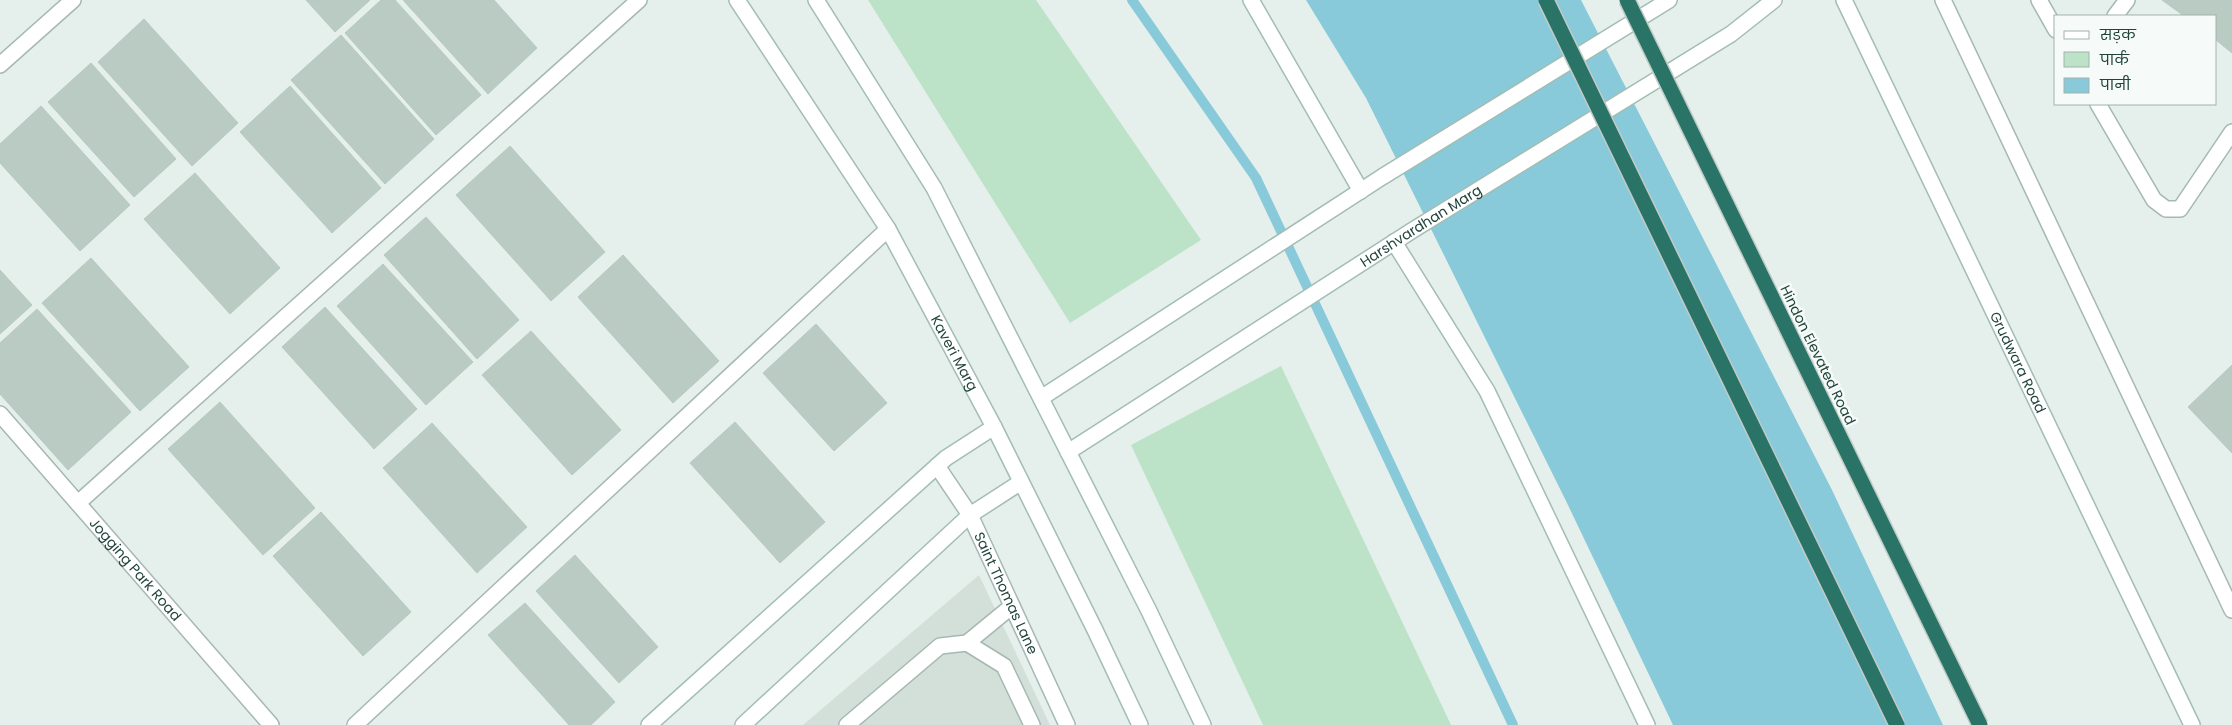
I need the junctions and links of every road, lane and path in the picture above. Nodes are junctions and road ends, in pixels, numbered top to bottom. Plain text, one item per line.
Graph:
1 (73, 0) edge
2 (639, 0) edge
3 (737, 0) edge
4 (816, 0) edge
5 (1251, 0) edge
6 (1546, 0) edge
7 (1627, 0) edge
8 (1669, 0) edge
9 (1774, 0) edge
10 (1844, 0) edge
11 (1943, 0) edge
12 (2039, 0) edge
13 (2127, 0) edge
14 (2116, 15) edge
15 (2054, 26) edge
16 (0, 65) edge
17 (2099, 105) edge
18 (2232, 132) edge
19 (1361, 191) junction
20 (888, 229) junction
21 (1394, 242) junction
22 (1041, 398) junction
23 (0, 414) edge
24 (994, 427) junction
25 (1068, 452) junction
26 (937, 466) junction
27 (1021, 482) junction
28 (78, 503) junction
29 (970, 515) junction
30 (1012, 606) junction
31 (2232, 610) edge
32 (967, 643) junction
33 (271, 725) edge
34 (355, 725) edge
35 (649, 725) edge
36 (743, 725) edge
37 (847, 725) edge
38 (1032, 725) edge
39 (1067, 725) edge
40 (1140, 725) edge
41 (1203, 725) edge
42 (1647, 725) edge
43 (1897, 725) edge
44 (1980, 725) edge
45 (2192, 725) edge

1 - 16 street
2 - 28 street
3 - 20 street, Kaveri Marg
4 - 22 street
5 - 19 street
6 - 43 highway, bridge
7 - 44 highway, Hindon Elevated Road, bridge
8 - 19 street, bridge
9 - 21 street, Harshvardhan Marg, bridge
10 - 45 street, Grudwara Road
11 - 31 street
12 - 15 street
13 - 14 street
17 - 18 street
19 - 22 street
20 - 24 street, Kaveri Marg
20 - 34 street
21 - 25 street, Harshvardhan Marg
21 - 42 street
22 - 25 street
23 - 28 street, Jogging Park Road
24 - 26 street
24 - 27 street, Kaveri Marg
25 - 41 street
26 - 29 street, Saint Thomas Lane
26 - 35 street
27 - 29 street
27 - 40 street, Kaveri Marg
28 - 33 street, Jogging Park Road
29 - 30 street, Saint Thomas Lane
29 - 36 street
30 - 32 street
30 - 39 street, Saint Thomas Lane
32 - 37 street
32 - 38 street

